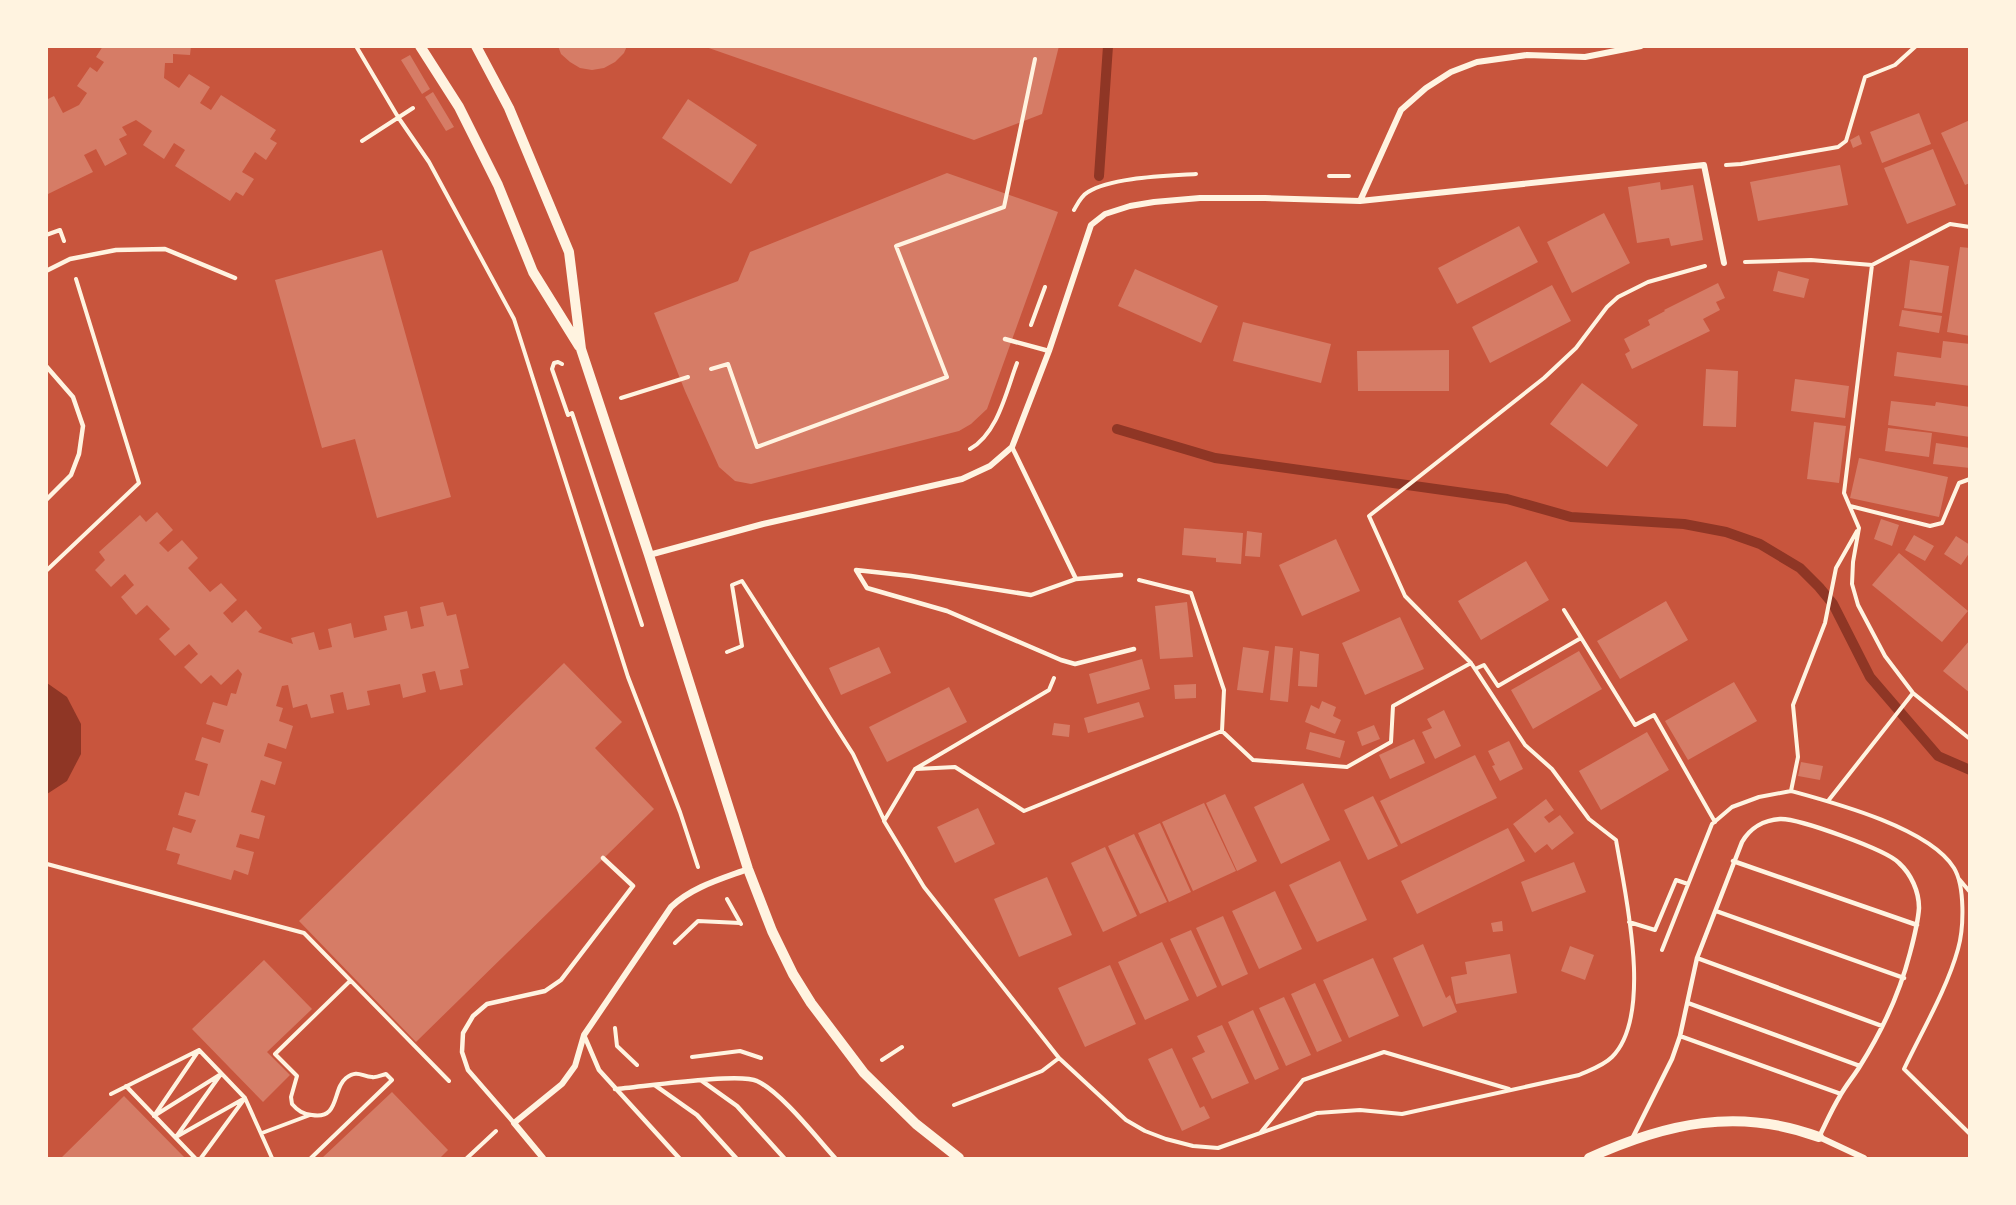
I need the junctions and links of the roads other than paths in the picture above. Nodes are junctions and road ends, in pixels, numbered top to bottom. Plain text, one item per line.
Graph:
1 (420, 46) edge
2 (476, 46) edge
3 (1641, 46) edge
4 (1360, 201) junction
5 (1724, 263) road end
6 (46, 271) edge
7 (235, 278) dead end
8 (1005, 339) dead end
9 (581, 349) junction
10 (1049, 351) junction
11 (46, 366) edge
12 (1012, 447) junction
13 (46, 500) edge
14 (649, 555) junction
15 (1121, 575) road end
16 (1076, 579) junction
17 (1134, 649) dead end
18 (603, 858) dead end
19 (1733, 861) junction
20 (748, 869) junction
21 (1716, 911) junction
22 (1917, 925) junction
23 (1697, 958) junction
24 (1904, 978) junction
25 (1688, 1003) junction
26 (1882, 1026) junction
27 (584, 1035) junction
28 (1680, 1036) junction
29 (1860, 1066) junction
30 (702, 1081) junction
31 (656, 1086) junction
32 (615, 1089) junction
33 (1841, 1094) junction
34 (514, 1123) junction
35 (1819, 1137) junction
36 (1632, 1140) junction
37 (543, 1158) edge
38 (679, 1158) edge
39 (736, 1158) edge
40 (784, 1158) edge
41 (835, 1158) edge
42 (959, 1158) edge
43 (1589, 1158) edge
44 (1864, 1158) edge

1 - 9 street
2 - 9 street
3 - 4 street
4 - 5 street
4 - 10 street
6 - 7 lane
8 - 10 lane
9 - 14 street
10 - 12 street
11 - 13 lane
12 - 14 street
12 - 16 lane
14 - 20 street
15 - 16 lane
16 - 17 lane
18 - 34 lane
19 - 21 lane
19 - 22 lane
19 - 22 lane
20 - 27 street
20 - 42 street
21 - 23 lane
21 - 24 lane
22 - 24 lane
23 - 25 lane
23 - 26 lane
24 - 26 lane
25 - 28 lane
25 - 29 lane
26 - 29 lane
27 - 32 lane
27 - 34 street
28 - 33 lane
28 - 36 lane
29 - 33 lane
30 - 31 lane
30 - 40 lane
30 - 41 lane
31 - 32 lane
31 - 39 lane
32 - 38 lane
33 - 35 lane
34 - 37 street
35 - 36 street
35 - 44 street
36 - 43 street

